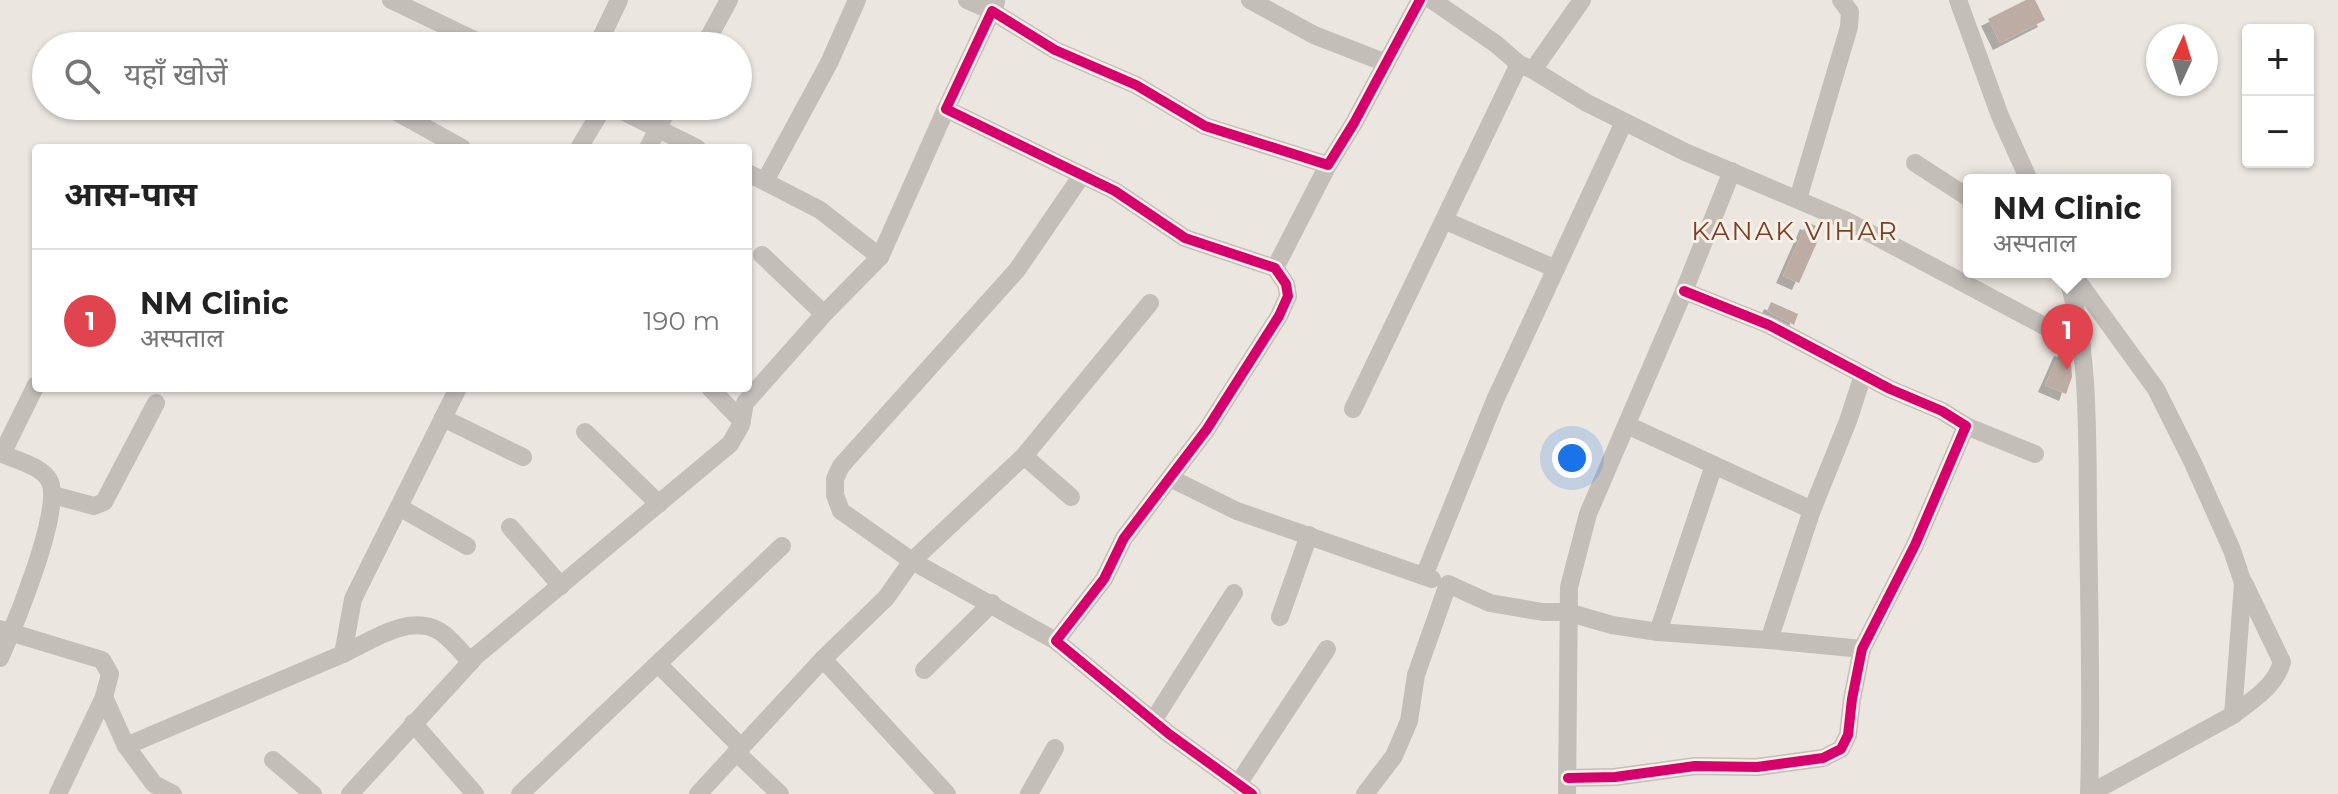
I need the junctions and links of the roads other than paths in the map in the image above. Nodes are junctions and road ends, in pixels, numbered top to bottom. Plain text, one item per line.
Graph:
1 (391, 0) edge
2 (619, 0) edge
3 (729, 0) edge
4 (857, 0) edge
5 (967, 0) edge
6 (1250, 0) edge
7 (1420, 0) edge
8 (1432, 0) edge
9 (1582, 0) edge
10 (1841, 0) edge
11 (1958, 0) edge
12 (994, 5) edge
13 (458, 32) edge
14 (604, 32) edge
15 (712, 32) edge
16 (1386, 63) junction
17 (1526, 67) junction
18 (946, 109) junction
19 (411, 120) edge
20 (596, 120) edge
21 (640, 120) edge
22 (661, 120) edge
23 (1624, 122) junction
24 (656, 128) junction
25 (455, 144) edge
26 (581, 144) edge
27 (650, 144) edge
28 (689, 144) edge
29 (1915, 163) dead end
30 (1328, 165) junction
31 (1732, 171) junction
32 (2026, 174) edge
33 (1082, 175) junction
34 (756, 177) edge
35 (1963, 194) edge
36 (1798, 199) junction
37 (1446, 221) junction
38 (762, 255) dead end
39 (880, 257) junction
40 (1275, 268) junction
41 (1556, 269) junction
42 (2070, 278) edge
43 (2074, 278) edge
44 (1684, 291) junction
45 (1150, 303) dead end
46 (824, 314) junction
47 (2082, 346) junction
48 (1863, 375) junction
49 (32, 392) edge
50 (456, 392) edge
51 (714, 392) edge
52 (156, 403) dead end
53 (1353, 409) dead end
54 (443, 418) junction
55 (742, 421) junction
56 (1627, 425) junction
57 (1966, 426) junction
58 (585, 432) dead end
59 (1, 454) edge
60 (2035, 454) dead end
61 (1024, 456) junction
62 (523, 457) dead end
63 (1714, 465) junction
64 (1170, 478) junction
65 (53, 495) junction
66 (1071, 497) dead end
67 (659, 504) junction
68 (399, 507) junction
69 (1812, 510) junction
70 (510, 527) dead end
71 (1309, 535) junction
72 (467, 546) dead end
73 (782, 546) dead end
74 (912, 561) junction
75 (1424, 576) junction
76 (2243, 583) junction
77 (1448, 584) junction
78 (561, 586) junction
79 (1234, 593) dead end
80 (992, 603) junction
81 (1567, 612) junction
82 (1280, 617) dead end
83 (6, 631) edge
84 (1658, 632) junction
85 (1769, 640) junction
86 (1056, 641) junction
87 (1327, 649) dead end
88 (1862, 649) junction
89 (343, 654) junction
90 (0, 658) edge
91 (823, 659) junction
92 (471, 662) junction
93 (658, 664) junction
94 (924, 670) dead end
95 (104, 697) junction
96 (2233, 715) junction
97 (1153, 721) junction
98 (413, 723) junction
99 (126, 746) junction
100 (1055, 748) dead end
101 (738, 749) junction
102 (273, 760) dead end
103 (1568, 786) edge
104 (151, 789) edge
105 (1245, 789) edge
106 (58, 794) edge
107 (173, 794) edge
108 (313, 794) edge
109 (350, 794) edge
110 (475, 794) edge
111 (520, 794) edge
112 (698, 794) edge
113 (780, 794) edge
114 (947, 794) edge
115 (1029, 794) edge
116 (1365, 794) edge
117 (2089, 794) edge

1 - 13 street
2 - 14 street
3 - 15 street
4 - 34 street
5 - 12 street
6 - 16 street
7 - 16 street
8 - 17 street
9 - 17 street
10 - 36 street
11 - 32 street
12 - 18 street
12 - 30 street
16 - 30 street
17 - 23 street
17 - 37 street
18 - 33 street
18 - 39 street
19 - 25 street
20 - 26 street
21 - 24 street
22 - 24 street
23 - 31 street
23 - 41 street
24 - 27 street
24 - 28 street
29 - 35 street
30 - 40 street
31 - 36 street
31 - 44 street
33 - 40 street
33 - 74 street
34 - 39 street
36 - 47 street
37 - 41 street
37 - 53 street
38 - 46 street
39 - 46 street
40 - 64 street
41 - 75 street
42 - 47 street
43 - 76 street
44 - 48 street
44 - 56 street
45 - 61 street
46 - 55 street
47 - 117 street
48 - 57 street
48 - 69 street
49 - 59 street
50 - 54 street
51 - 55 street
52 - 65 street
54 - 62 street
54 - 68 street
55 - 67 street
56 - 63 street
56 - 81 street
57 - 60 street
57 - 88 street
58 - 67 street
59 - 65 street
61 - 66 street
61 - 74 street
63 - 69 street
63 - 84 street
64 - 71 street
64 - 86 street
65 - 83 street
67 - 78 street
68 - 72 street
68 - 89 street
69 - 85 street
70 - 78 street
71 - 75 street
71 - 82 street
73 - 93 street
74 - 80 street
74 - 91 street
75 - 77 street
76 - 96 street
76 - 96 street
77 - 81 street
77 - 116 street
78 - 92 street
79 - 97 street
80 - 86 street
80 - 94 street
81 - 84 street
81 - 103 street
83 - 90 street
83 - 95 street
84 - 85 street
85 - 88 street
86 - 97 street
87 - 105 street
88 - 103 street
89 - 92 street
89 - 99 street
91 - 101 street
91 - 114 street
92 - 98 street
93 - 101 street
93 - 111 street
95 - 99 street
95 - 106 street
96 - 117 street
97 - 105 street
98 - 109 street
98 - 110 street
99 - 104 street
100 - 115 street
101 - 112 street
101 - 113 street
102 - 108 street
104 - 107 street

